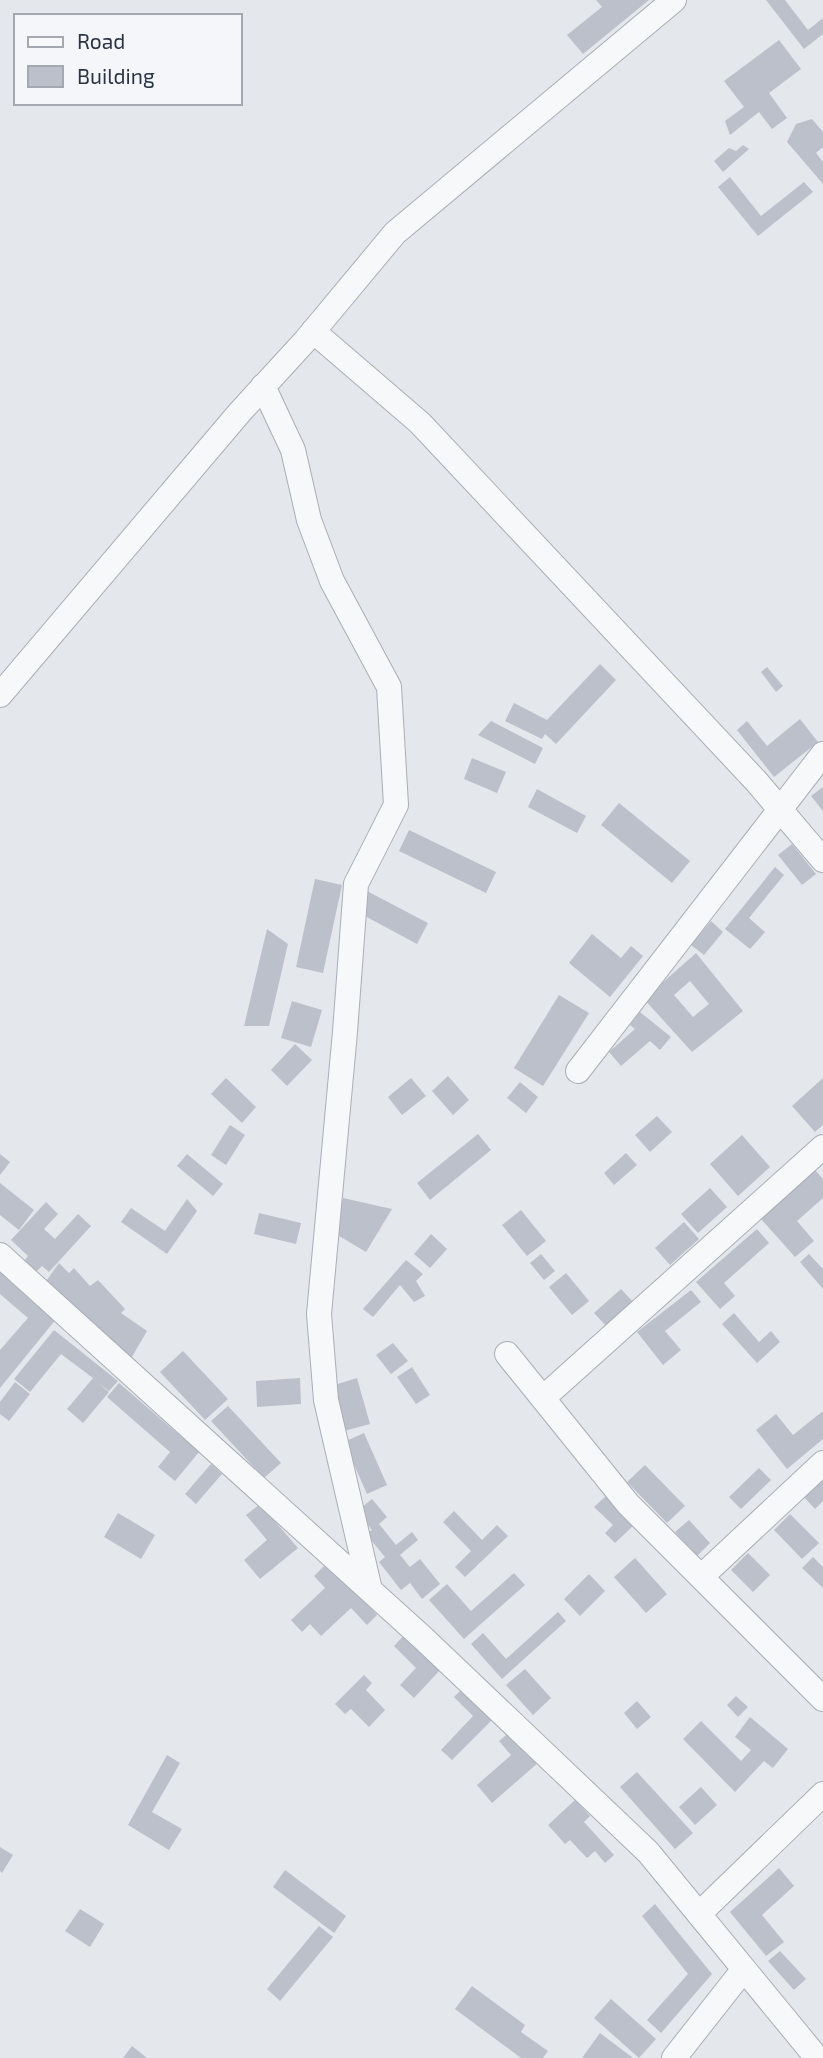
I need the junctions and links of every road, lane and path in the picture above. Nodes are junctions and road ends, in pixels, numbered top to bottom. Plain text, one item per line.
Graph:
1 (674, 0) edge
2 (313, 331) junction
3 (263, 386) junction
4 (0, 695) edge
5 (823, 754) edge
6 (779, 808) junction
7 (823, 860) edge
8 (578, 1070) dead end
9 (823, 1147) edge
10 (0, 1255) edge
11 (507, 1354) dead end
12 (543, 1398) junction
13 (823, 1463) edge
14 (701, 1577) junction
15 (370, 1590) junction
16 (823, 1699) edge
17 (823, 1794) edge
18 (699, 1914) junction
19 (744, 1969) junction
20 (674, 2058) edge
21 (817, 2058) edge

1 - 2 street
2 - 3 street
2 - 6 street
3 - 4 street
3 - 15 street
5 - 6 street
6 - 7 street
6 - 8 street
9 - 12 street
10 - 15 street
11 - 12 street
12 - 14 street
13 - 14 street
14 - 16 street
15 - 18 street
17 - 18 street
18 - 19 street
19 - 20 street
19 - 21 street

